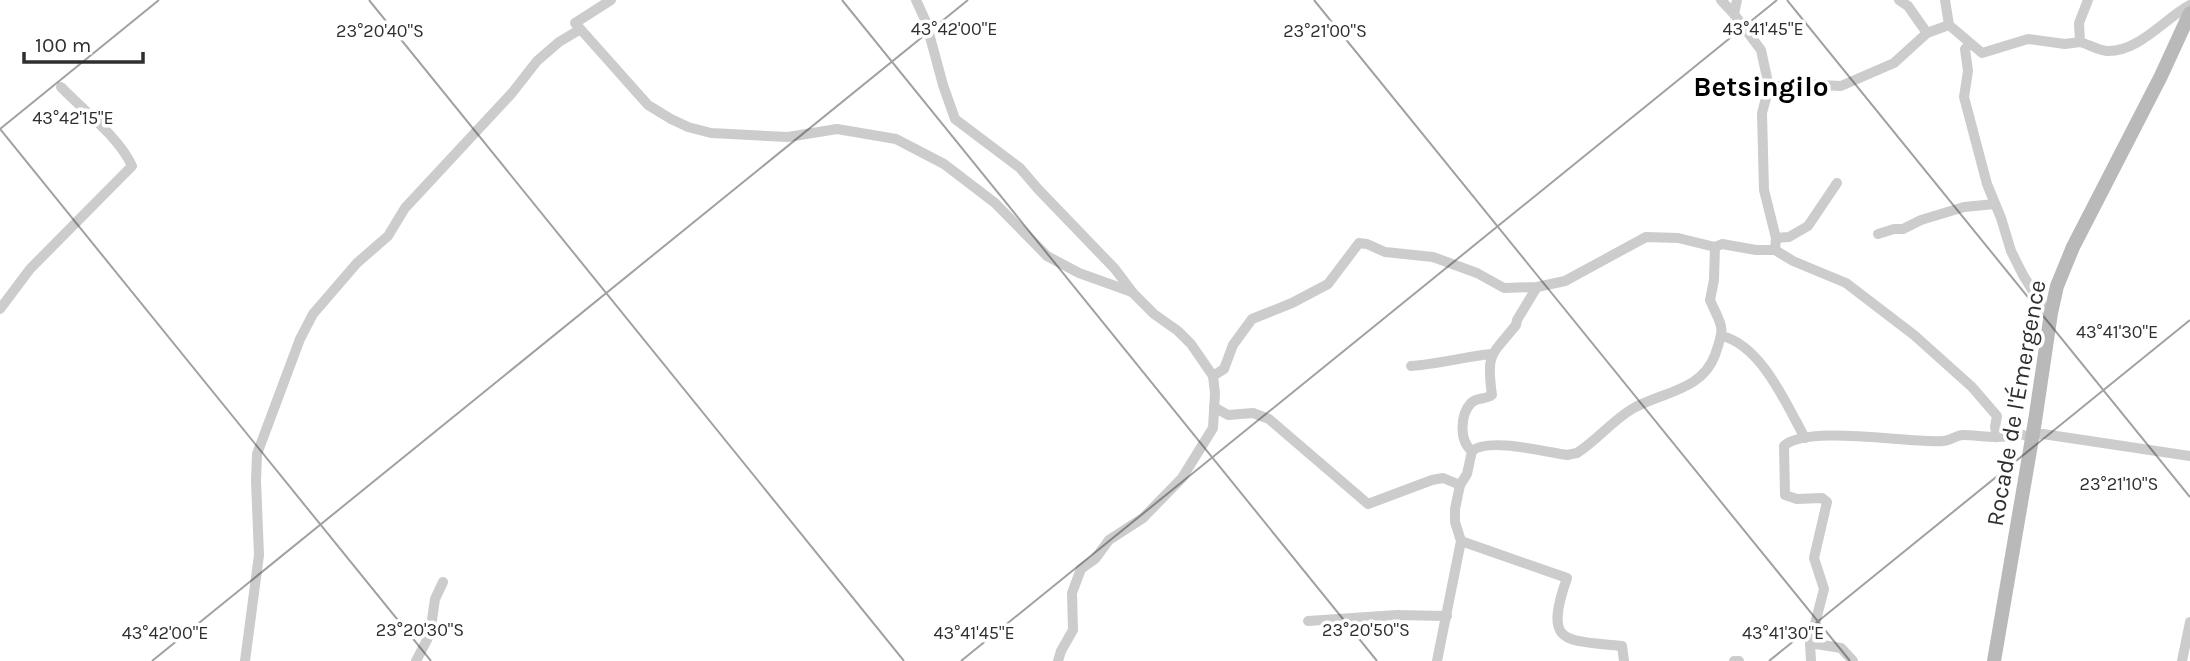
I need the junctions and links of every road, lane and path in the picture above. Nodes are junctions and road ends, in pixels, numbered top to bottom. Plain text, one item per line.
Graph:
1 (611, 0) edge
2 (916, 0) edge
3 (1721, 0) edge
4 (1737, 0) edge
5 (1899, 0) edge
6 (1945, 0) edge
7 (2088, 0) edge
8 (2190, 5) edge
9 (2190, 13) edge
10 (1734, 14) junction
11 (1949, 25) junction
12 (579, 30) junction
13 (1927, 33) junction
14 (2080, 42) junction
15 (1969, 44) junction
16 (61, 87) dead end
17 (1769, 88) junction
18 (1837, 183) dead end
19 (1995, 204) junction
20 (1878, 234) dead end
21 (1776, 238) junction
22 (1715, 247) junction
23 (1775, 250) junction
24 (1537, 287) junction
25 (1133, 293) junction
26 (0, 309) edge
27 (2051, 313) junction
28 (1722, 336) junction
29 (1491, 354) junction
30 (1411, 366) dead end
31 (1213, 376) junction
32 (1214, 407) junction
33 (2032, 435) junction
34 (1997, 436) junction
35 (1805, 438) junction
36 (1472, 451) junction
37 (2190, 456) edge
38 (1460, 485) junction
39 (1461, 541) junction
40 (443, 582) dead end
41 (1447, 616) junction
42 (1308, 621) dead end
43 (2190, 622) edge
44 (2188, 640) edge
45 (1810, 643) junction
46 (245, 661) edge
47 (416, 661) edge
48 (1058, 661) edge
49 (1437, 661) edge
50 (1624, 661) edge
51 (1811, 661) edge
52 (1853, 661) edge
53 (1994, 661) edge
54 (2182, 661) edge

1 - 12 street
2 - 25 street
3 - 10 street
4 - 10 street
5 - 13 street
6 - 11 street
7 - 14 street
8 - 14 street
9 - 27 street, Rocade de l'Émergence
10 - 17 street
11 - 13 street
11 - 15 street
12 - 25 street
12 - 46 street
13 - 17 street
14 - 15 street
15 - 19 street
16 - 26 street
17 - 21 street
18 - 21 street
19 - 20 street
19 - 27 street
21 - 23 street
22 - 23 street
22 - 24 street
22 - 28 street
23 - 34 street
24 - 29 street
24 - 31 street
25 - 31 street
27 - 33 street, Rocade de l'Émergence
28 - 35 street
28 - 36 street
29 - 30 street
29 - 36 street
31 - 32 street
32 - 38 street
32 - 48 street
33 - 34 street
33 - 37 street
33 - 53 street, Rocade de l'Émergence
34 - 35 street
35 - 45 street
36 - 38 street
38 - 39 street
39 - 41 street
39 - 50 street
40 - 47 street
41 - 42 street
41 - 49 street
43 - 44 street
44 - 54 street
45 - 51 street
45 - 52 street

